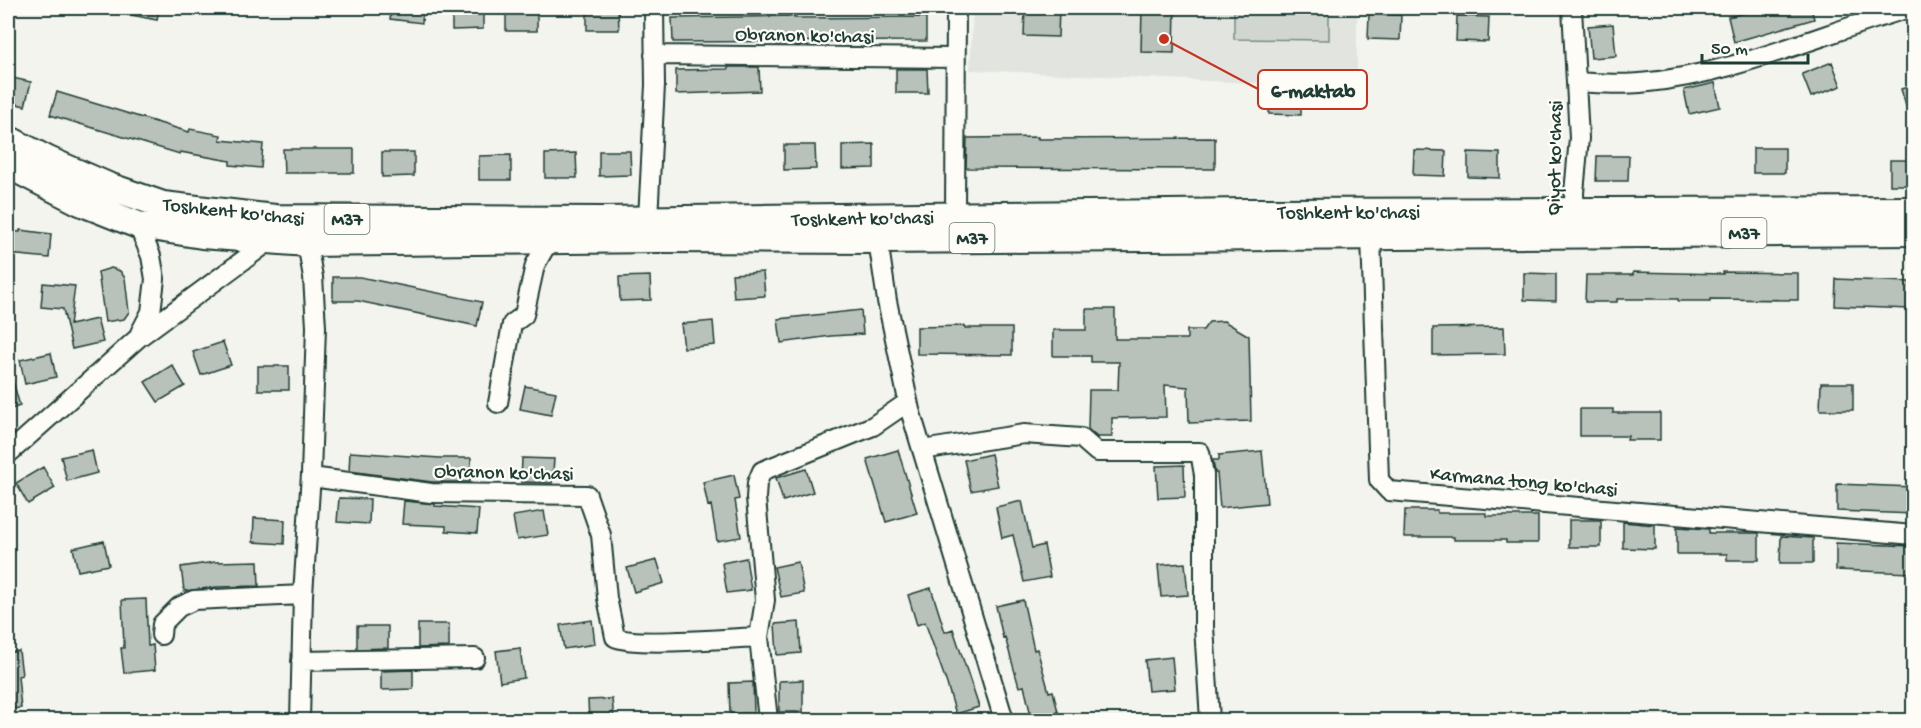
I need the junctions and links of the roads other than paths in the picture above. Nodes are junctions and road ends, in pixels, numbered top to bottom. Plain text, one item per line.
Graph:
1 (654, 8) edge
2 (956, 8) edge
3 (1572, 8) edge
4 (1909, 8) edge
5 (654, 55) junction
6 (955, 58) junction
7 (1576, 82) junction
8 (8, 139) edge
9 (8, 165) edge
10 (1914, 210) edge
11 (955, 216) junction
12 (648, 219) junction
13 (1575, 223) junction
14 (138, 225) junction
15 (1914, 232) edge
16 (1371, 236) junction
17 (878, 240) junction
18 (268, 242) junction
19 (548, 242) junction
20 (307, 243) junction
21 (138, 338) junction
22 (908, 402) junction
23 (498, 403) dead end
24 (922, 450) junction
25 (8, 454) edge
26 (311, 477) junction
27 (1914, 535) edge
28 (303, 595) junction
29 (162, 635) dead end
30 (759, 638) junction
31 (475, 658) dead end
32 (301, 661) junction
33 (300, 720) edge
34 (768, 720) edge
35 (1004, 720) edge
36 (1210, 720) edge

1 - 5 street
2 - 6 street
3 - 7 street, Qiyot ko'chasi
4 - 7 street, Qiyot ko'chasi
5 - 6 street, Obranon ko'chasi
5 - 12 street
6 - 11 street
7 - 13 street, Qiyot ko'chasi
8 - 12 highway, Toshkent ko'chasi / M37
9 - 14 highway, Toshkent ko'chasi / M37
10 - 13 highway, Toshkent ko'chasi / M37
11 - 12 highway, Toshkent ko'chasi / M37
11 - 13 highway, Toshkent ko'chasi / M37
13 - 15 highway, Toshkent ko'chasi / M37
13 - 16 highway, Toshkent ko'chasi / M37
14 - 18 highway, Toshkent ko'chasi / M37
14 - 21 street
16 - 17 highway, Toshkent ko'chasi / M37
16 - 27 street, Karmana tong ko'chasi
17 - 19 highway, Toshkent ko'chasi / M37
17 - 22 street
18 - 20 highway, Toshkent ko'chasi / M37
18 - 21 street
19 - 20 highway, Toshkent ko'chasi / M37
19 - 23 street
20 - 26 street
21 - 25 street
22 - 24 street
22 - 30 street
24 - 35 street
24 - 36 street
26 - 28 street
26 - 30 street, Obranon ko'chasi
28 - 29 street
28 - 32 street
30 - 34 street
31 - 32 street
32 - 33 street

